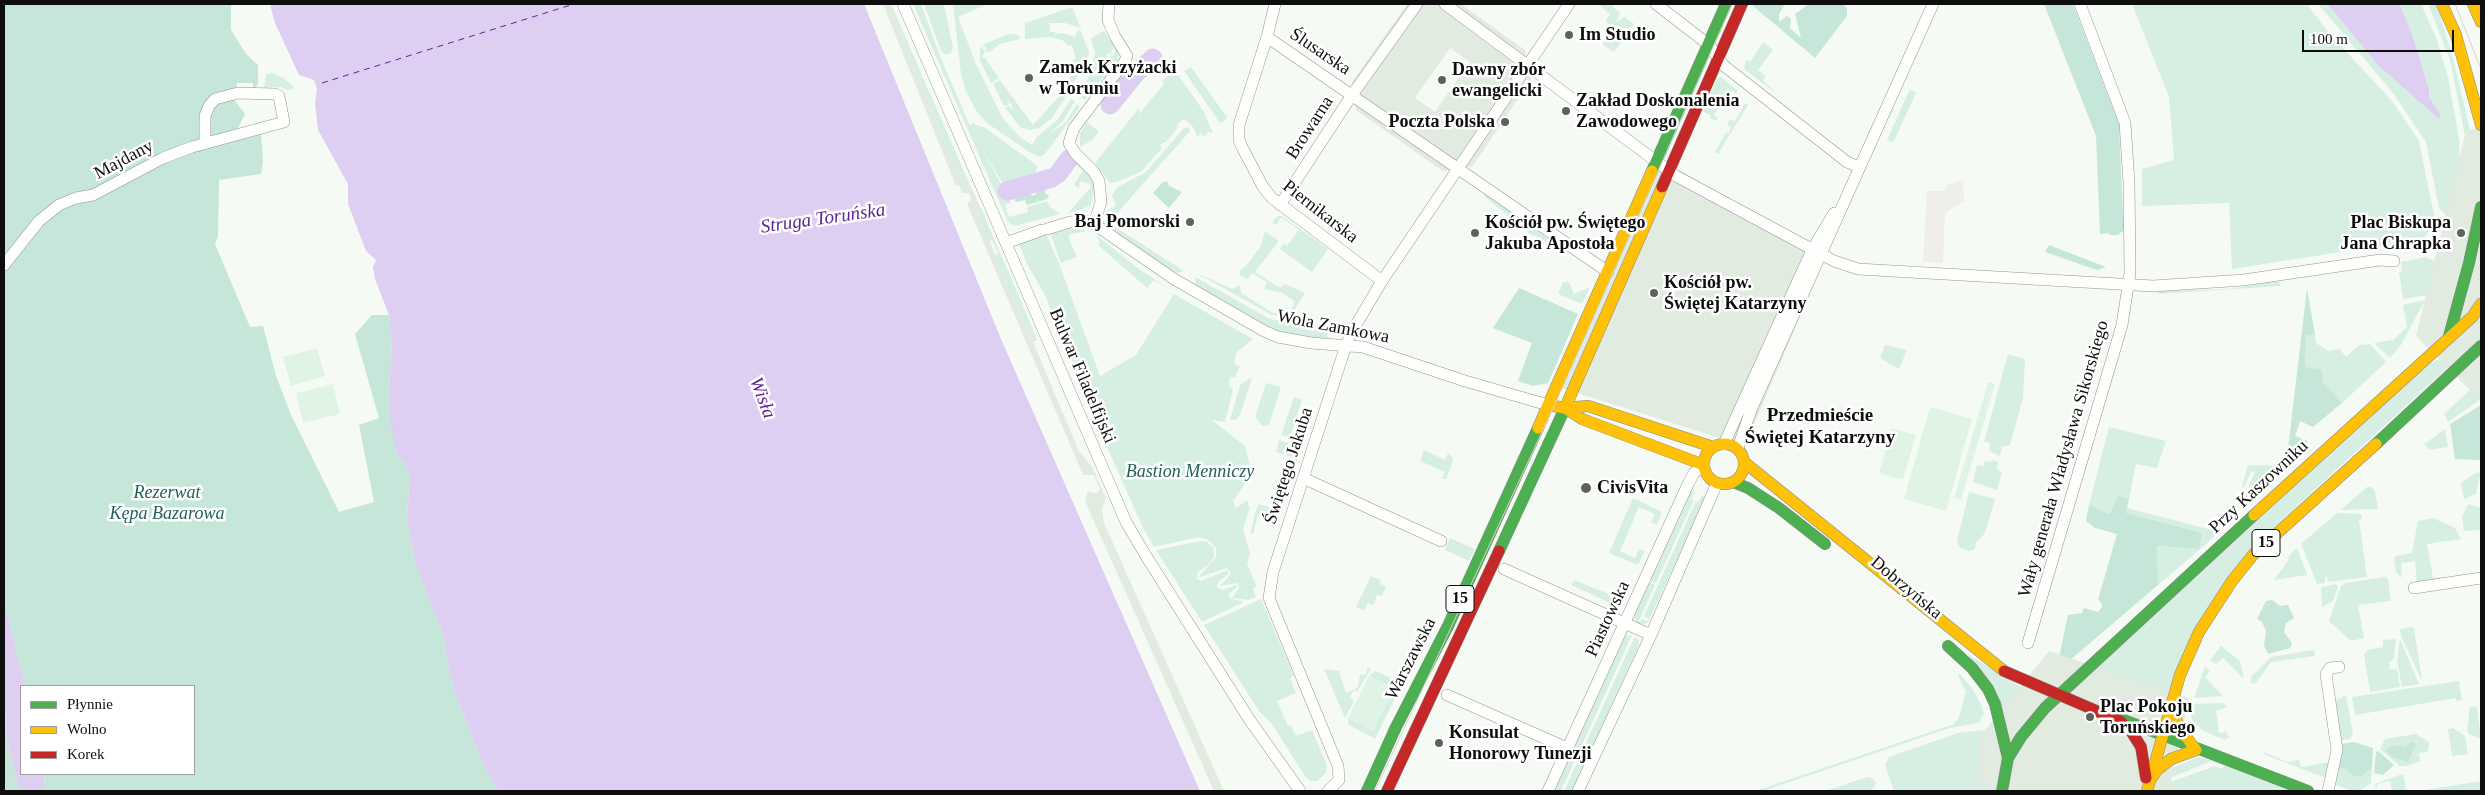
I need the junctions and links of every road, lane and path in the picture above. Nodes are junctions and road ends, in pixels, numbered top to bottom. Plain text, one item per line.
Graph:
1 (903, 4) edge
2 (1108, 4) edge
3 (1274, 4) edge
4 (1417, 4) edge
5 (1445, 4) edge
6 (1569, 4) edge
7 (1656, 4) edge
8 (1726, 4) edge
9 (1742, 4) edge
10 (1933, 4) edge
11 (2080, 4) edge
12 (2442, 4) edge
13 (2473, 4) edge
14 (2481, 22) edge
15 (1267, 37) junction
16 (1708, 45) junction
17 (1717, 59) junction
18 (1528, 65) junction
19 (1352, 95) junction
20 (2481, 125) edge
21 (205, 143) junction
22 (1657, 160) junction
23 (1458, 167) junction
24 (1859, 167) junction
25 (1670, 170) junction
26 (1280, 205) junction
27 (2481, 207) edge
28 (1094, 224) junction
29 (1006, 243) junction
30 (1817, 252) junction
31 (2394, 261) dead end
32 (4, 265) edge
33 (1608, 272) junction
34 (1382, 281) junction
35 (2129, 285) junction
36 (2481, 304) edge
37 (2449, 336) junction
38 (1346, 345) junction
39 (2481, 346) edge
40 (1573, 388) junction
41 (1548, 405) junction
42 (1588, 406) junction
43 (1565, 408) junction
44 (1718, 445) junction
45 (1738, 448) junction
46 (1744, 462) junction
47 (1704, 465) junction
48 (1303, 478) junction
49 (1733, 482) junction
50 (1717, 483) junction
51 (1441, 541) dead end
52 (1831, 549) dead end
53 (1504, 569) dead end
54 (2481, 578) edge
55 (2414, 588) dead end
56 (1625, 624) junction
57 (1651, 635) junction
58 (1937, 637) dead end
59 (2028, 643) dead end
60 (2339, 667) dead end
61 (2060, 693) junction
62 (1447, 694) dead end
63 (2172, 702) junction
64 (2112, 716) junction
65 (2162, 733) junction
66 (1568, 748) junction
67 (2196, 750) junction
68 (2008, 758) junction
69 (2147, 788) edge
70 (1300, 791) edge
71 (1328, 791) edge
72 (1367, 791) edge
73 (1387, 791) edge
74 (1548, 791) edge
75 (1578, 791) edge
76 (2002, 791) edge
77 (2308, 791) edge
78 (2328, 791) edge

1 - 29 street, Bulwar Filadelfijski
2 - 28 street
3 - 15 street
4 - 19 street, Browarna
5 - 18 street
6 - 18 street, Świętego Jakuba
7 - 16 street
8 - 16 main road, Warszawska
9 - 17 main road, Warszawska
10 - 24 street
11 - 35 street
12 - 20 main road
13 - 14 main road
15 - 19 street, Ślusarska
15 - 26 street, Piernikarska
16 - 17 street
16 - 22 main road, Warszawska
17 - 24 street
17 - 25 main road, Warszawska
18 - 22 street
18 - 23 street, Świętego Jakuba
19 - 23 street, Ślusarska
19 - 26 street, Browarna
21 - 21 street, Majdany
21 - 32 street, Majdany
22 - 25 street
22 - 33 main road, Warszawska
23 - 33 street, Ślusarska
23 - 34 street, Świętego Jakuba
24 - 30 street
25 - 30 street
25 - 40 main road, Warszawska
26 - 34 street, Piernikarska
27 - 37 main road
28 - 29 street
28 - 38 street, Wola Zamkowa
29 - 70 street, Bulwar Filadelfijski
30 - 35 street
30 - 44 street
30 - 45 street
31 - 35 street
33 - 41 main road, Warszawska
34 - 38 street, Świętego Jakuba
35 - 59 street, Wały generała Władysława Sikorskiego
36 - 37 main road, Przy Kaszowniku
37 - 61 main road, Przy Kaszowniku / 15
38 - 41 street, Wola Zamkowa
38 - 48 street, Świętego Jakuba
39 - 63 main road, 15
40 - 42 main road
40 - 43 main road, Warszawska
41 - 43 main road
41 - 72 main road, Warszawska / 15
42 - 43 main road
42 - 44 main road
43 - 47 main road
43 - 73 main road, Warszawska / 15
44 - 45 main road
44 - 47 main road
45 - 46 main road
46 - 49 main road
46 - 61 main road, Dobrzyńska
47 - 50 main road
47 - 56 street, Piastowska
48 - 51 street
48 - 71 street, Świętego Jakuba
49 - 50 main road
49 - 52 main road
50 - 57 street
53 - 56 street
54 - 55 street
56 - 57 street
56 - 66 street, Piastowska
57 - 75 street
58 - 68 main road, Dobrzyńska
60 - 78 street
61 - 64 main road
61 - 68 main road
62 - 66 street
63 - 65 main road, 15
63 - 67 main road
64 - 65 main road
64 - 69 main road
65 - 67 main road
65 - 69 main road, 15
66 - 74 street, Piastowska
67 - 69 main road
67 - 77 main road
68 - 76 main road

